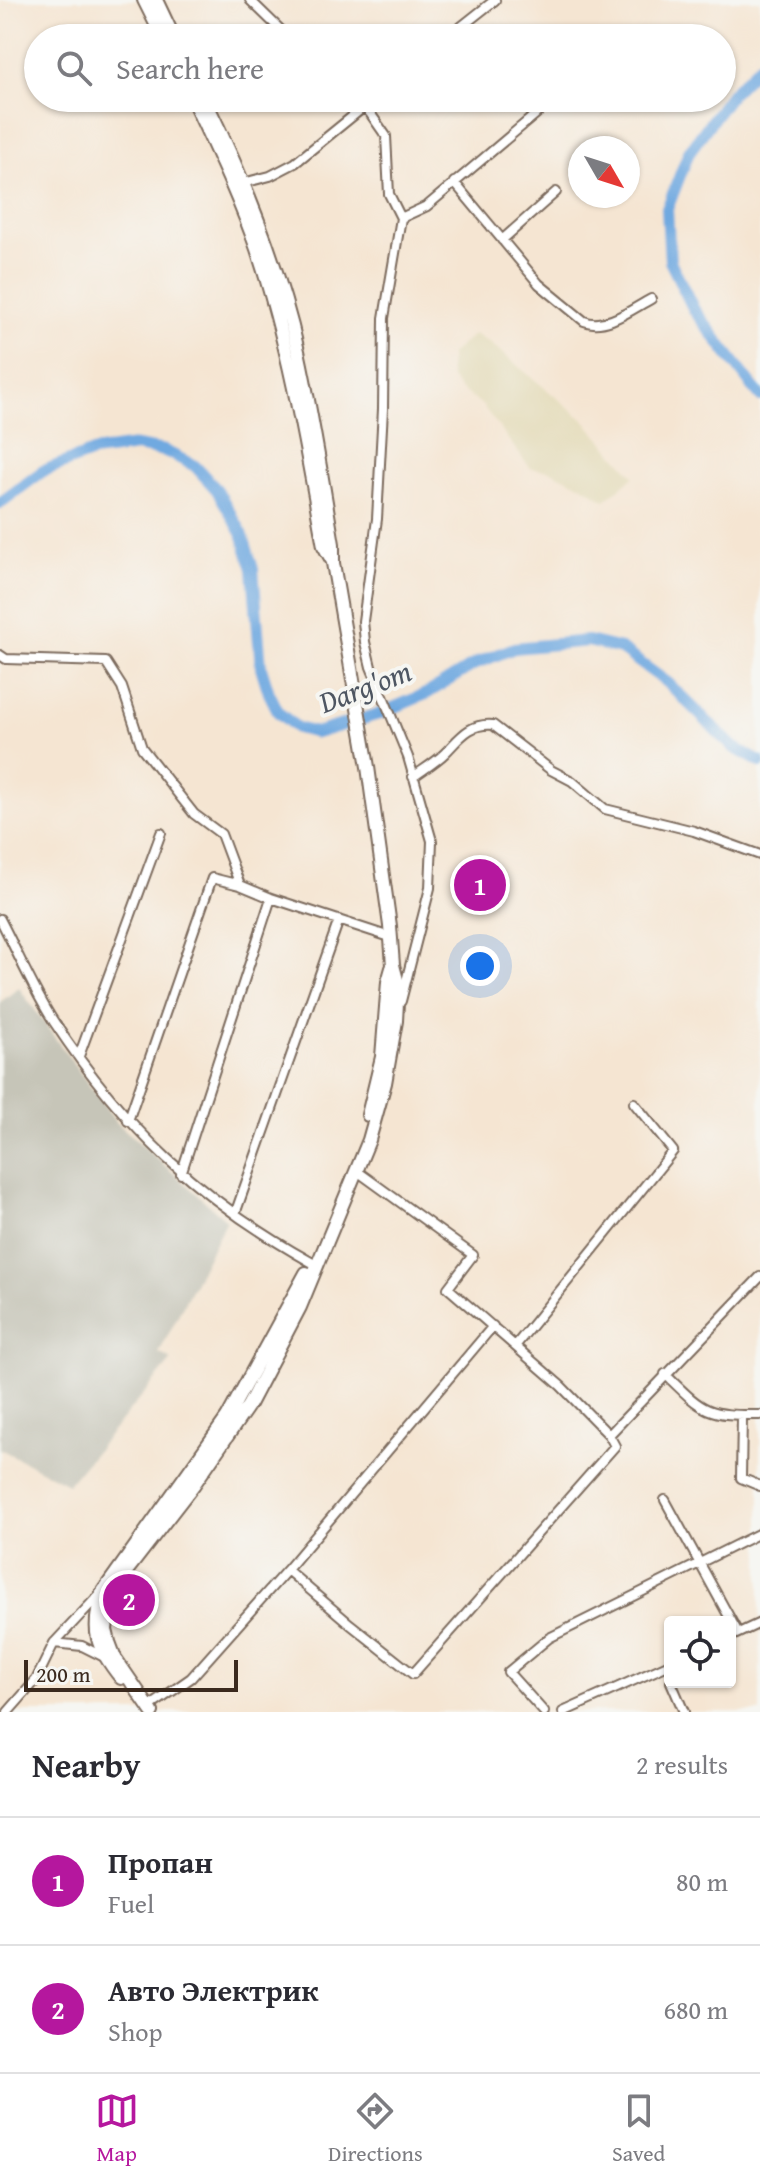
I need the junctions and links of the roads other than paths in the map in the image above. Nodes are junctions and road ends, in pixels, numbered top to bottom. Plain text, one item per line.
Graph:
1 (144, 0) edge
2 (156, 0) edge
3 (250, 0) edge
4 (495, 0) edge
5 (156, 24) edge
6 (167, 24) edge
7 (275, 24) edge
8 (465, 24) edge
9 (199, 112) edge
10 (210, 112) edge
11 (358, 112) edge
12 (369, 112) edge
13 (538, 112) edge
14 (454, 182) junction
15 (243, 183) junction
16 (556, 192) dead end
17 (401, 218) junction
18 (502, 240) junction
19 (651, 299) dead end
20 (333, 563) junction
21 (0, 655) edge
22 (413, 777) junction
23 (161, 833) dead end
24 (760, 855) edge
25 (240, 885) junction
26 (271, 898) junction
27 (0, 919) edge
28 (339, 920) junction
29 (390, 937) junction
30 (393, 965) junction
31 (396, 1021) junction
32 (79, 1056) junction
33 (634, 1103) dead end
34 (128, 1121) junction
35 (357, 1171) junction
36 (181, 1174) junction
37 (235, 1214) junction
38 (311, 1262) junction
39 (760, 1277) edge
40 (493, 1326) junction
41 (516, 1345) junction
42 (665, 1374) junction
43 (760, 1415) edge
44 (742, 1416) junction
45 (232, 1421) junction
46 (609, 1435) junction
47 (760, 1486) edge
48 (665, 1500) dead end
49 (760, 1533) edge
50 (701, 1564) junction
51 (287, 1570) junction
52 (102, 1593) junction
53 (725, 1616) edge
54 (760, 1623) edge
55 (736, 1634) edge
56 (54, 1643) junction
57 (104, 1657) junction
58 (664, 1666) edge
59 (674, 1688) edge
60 (137, 1692) junction
61 (150, 1710) edge
62 (8, 1712) edge
63 (544, 1712) edge
64 (563, 1712) edge
65 (684, 1712) edge

1 - 5 main road
2 - 6 main road
3 - 7 street
4 - 8 street
9 - 20 main road
10 - 15 main road
11 - 15 street
12 - 17 street
13 - 14 street
14 - 17 street
14 - 18 street
15 - 20 main road
16 - 18 street
17 - 22 street
18 - 19 street
20 - 29 main road
21 - 25 street
22 - 24 street
22 - 31 street
23 - 32 street
25 - 26 street
25 - 34 street
26 - 28 street
26 - 36 street
27 - 32 street
28 - 29 street
28 - 37 street
29 - 30 main road
30 - 31 main road
30 - 38 main road
31 - 35 main road
32 - 34 street
33 - 41 street
34 - 36 street
35 - 40 street
35 - 45 main road
36 - 37 street
37 - 38 street
38 - 45 main road
39 - 42 street
40 - 41 street
40 - 51 street
41 - 46 street
42 - 44 street
42 - 46 street
43 - 44 street
44 - 47 street
45 - 52 main road
45 - 60 main road
46 - 51 street
48 - 50 street
49 - 50 street
50 - 53 street
50 - 63 street
51 - 61 street
52 - 56 street
52 - 57 main road
54 - 55 street
56 - 57 street
56 - 62 street
57 - 60 main road
58 - 64 street
59 - 65 street
60 - 61 main road

